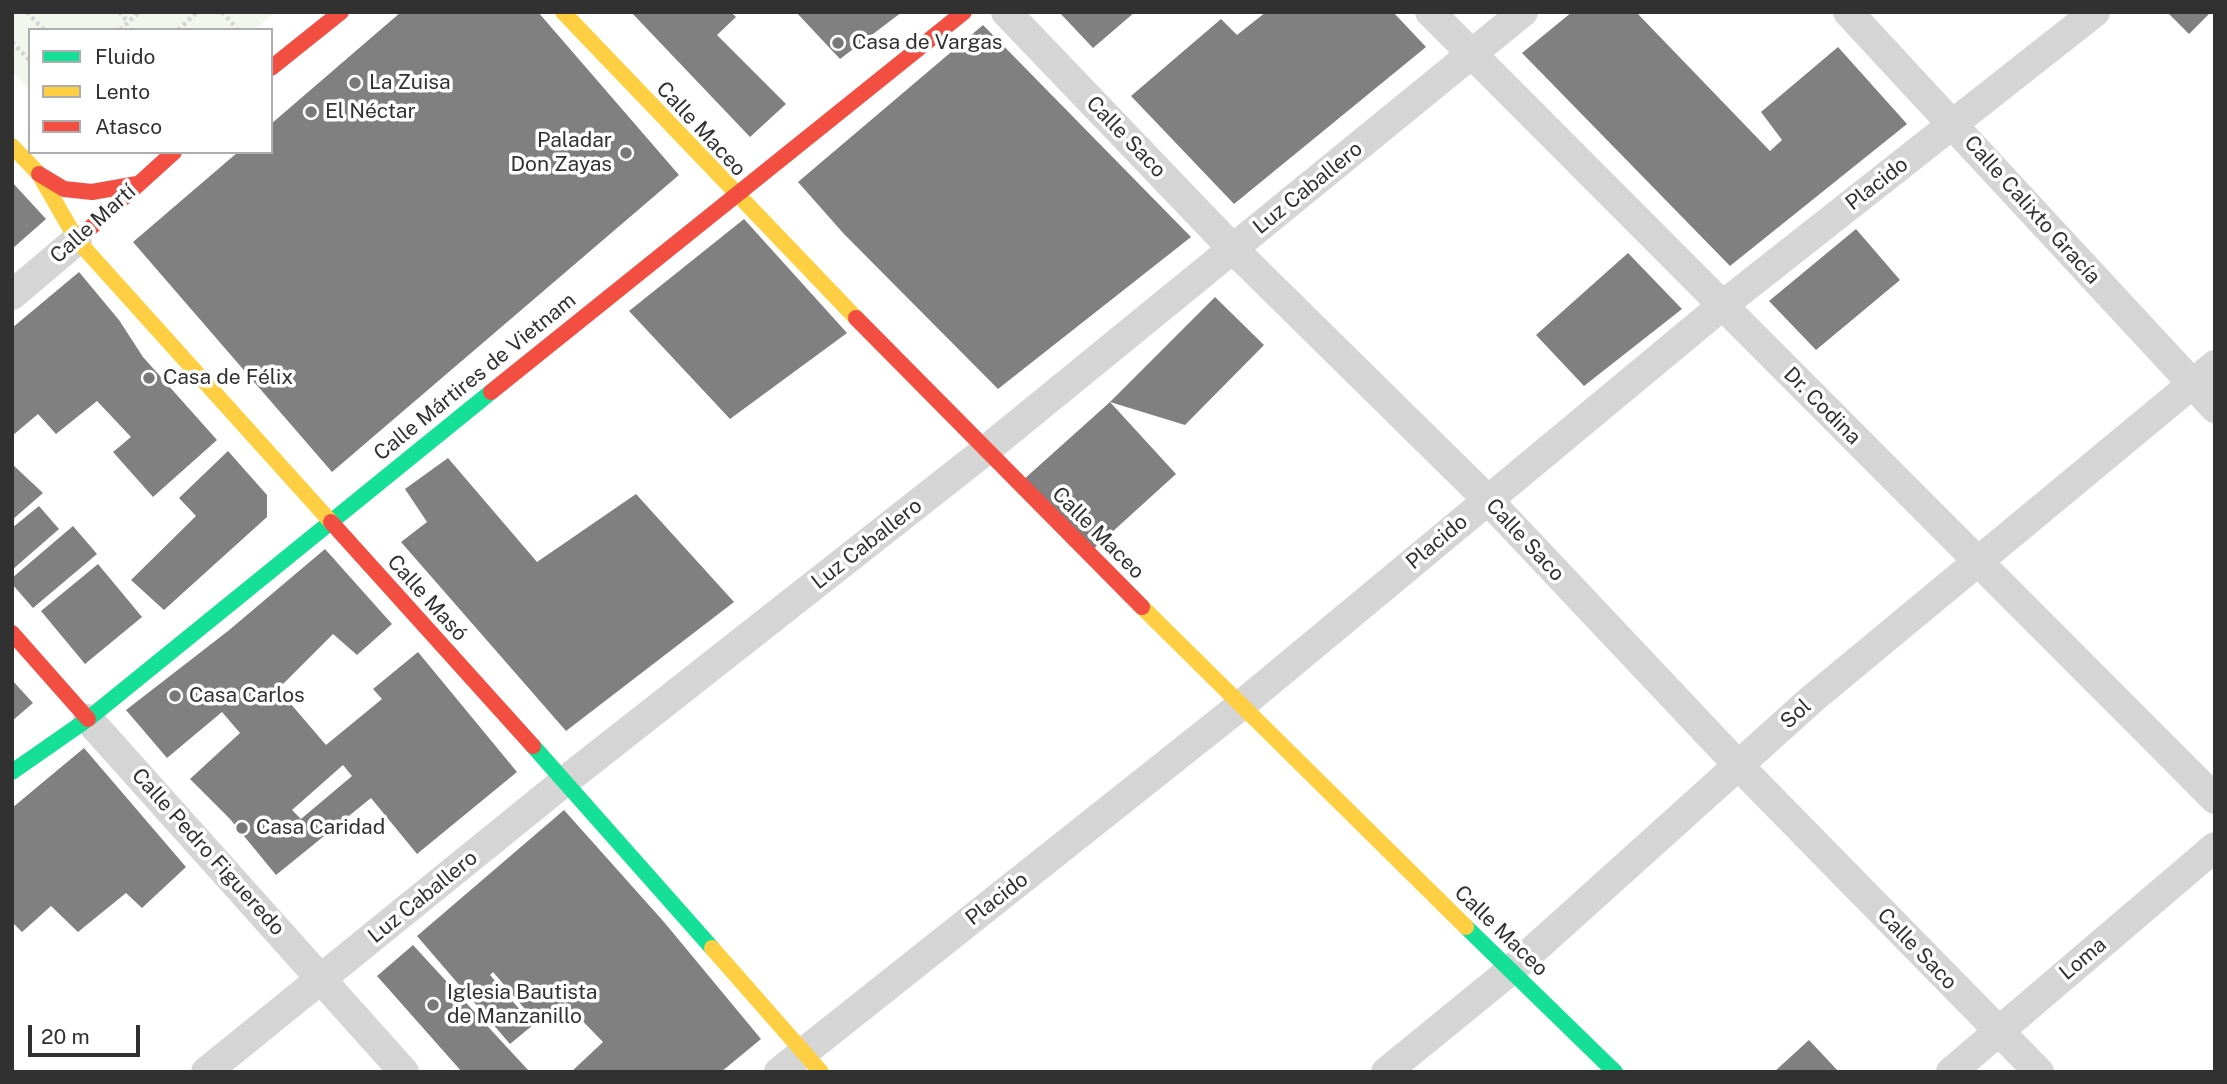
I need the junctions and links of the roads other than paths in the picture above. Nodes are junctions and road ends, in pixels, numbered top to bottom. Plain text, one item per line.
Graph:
1 (341, 12) edge
2 (563, 12) edge
3 (964, 12) edge
4 (1006, 12) edge
5 (1430, 12) edge
6 (1523, 12) edge
7 (1848, 12) edge
8 (2095, 12) edge
9 (1471, 55) junction
10 (273, 66) edge
11 (1953, 124) junction
12 (12, 146) edge
13 (172, 154) edge
14 (39, 174) junction
15 (137, 184) junction
16 (734, 194) junction
17 (77, 240) junction
18 (1233, 249) junction
19 (12, 295) edge
20 (1723, 305) junction
21 (2215, 365) edge
22 (2192, 384) junction
23 (2215, 408) edge
24 (986, 450) junction
25 (1488, 500) junction
26 (329, 522) junction
27 (1977, 563) junction
28 (12, 633) edge
29 (1240, 706) junction
30 (88, 719) junction
31 (1739, 766) junction
32 (12, 772) edge
33 (565, 781) junction
34 (2215, 799) edge
35 (2215, 847) edge
36 (1511, 970) junction
37 (322, 979) junction
38 (1997, 1032) junction
39 (812, 1062) edge
40 (206, 1072) edge
41 (404, 1072) edge
42 (779, 1072) edge
43 (1386, 1072) edge
44 (1615, 1072) edge
45 (1951, 1072) edge
46 (2039, 1072) edge

1 - 10 main road
2 - 16 main road, Calle Maceo
3 - 16 main road, Calle Mártires de Vietnam
4 - 18 street, Calle Saco
5 - 9 street, Dr. Codina
6 - 9 street, Luz Caballero
7 - 11 street, Calle Calixto Gracía
8 - 11 street, Placido
9 - 18 street, Luz Caballero
9 - 20 street, Dr. Codina
11 - 20 street, Placido
11 - 22 street, Calle Calixto Gracía
12 - 14 main road, Calle Masó
13 - 15 main road, Calle Martí
14 - 15 main road
14 - 17 main road, Calle Masó
15 - 17 main road, Calle Martí
16 - 24 main road, Calle Maceo
16 - 26 main road, Calle Mártires de Vietnam
17 - 19 street, Calle Martí
17 - 26 main road, Calle Masó
18 - 24 street, Luz Caballero
18 - 25 street, Calle Saco
20 - 25 street, Placido
20 - 27 street, Dr. Codina
21 - 22 street, Sol
22 - 23 street, Calle Calixto Gracía
22 - 27 street, Sol
24 - 29 main road, Calle Maceo
24 - 33 street, Luz Caballero
25 - 29 street, Placido
25 - 31 street, Calle Saco
26 - 30 main road, Calle Mártires de Vietnam
26 - 33 main road, Calle Masó
27 - 31 street, Sol
27 - 34 street, Dr. Codina
28 - 30 main road, Calle Pedro Figueredo
29 - 36 main road, Calle Maceo
29 - 39 street, Placido
30 - 32 main road, Calle Mártires de Vietnam
30 - 37 street, Calle Pedro Figueredo
31 - 36 street, Sol
31 - 38 street, Calle Saco
33 - 37 street, Luz Caballero
33 - 39 main road, Calle Masó
35 - 38 street, Loma
36 - 43 street, Sol
36 - 44 main road, Calle Maceo
37 - 40 street, Luz Caballero
37 - 41 street, Calle Pedro Figueredo
38 - 45 street, Loma
38 - 46 street, Calle Saco
39 - 42 street, Placido

